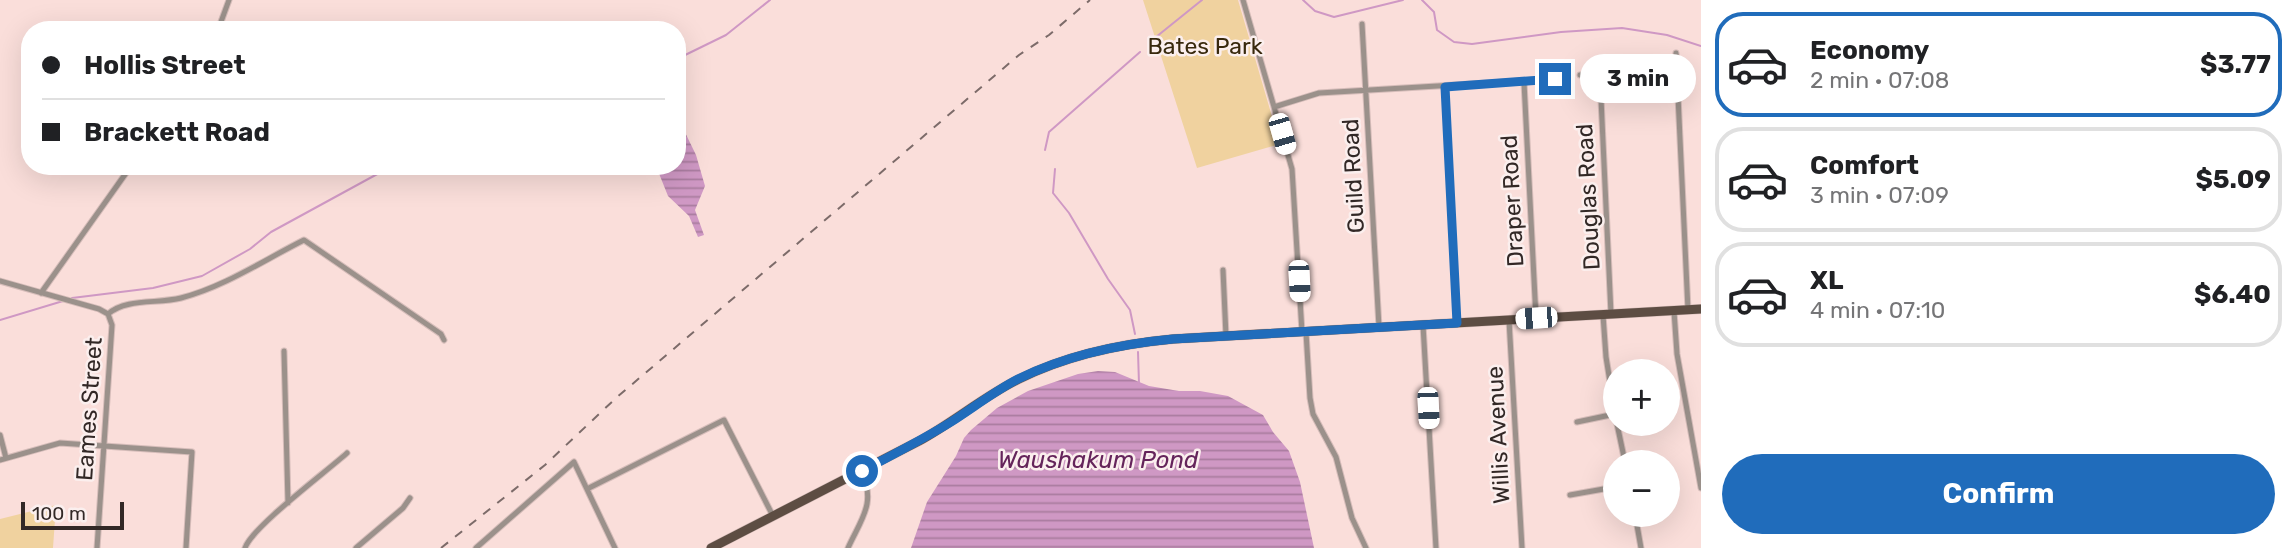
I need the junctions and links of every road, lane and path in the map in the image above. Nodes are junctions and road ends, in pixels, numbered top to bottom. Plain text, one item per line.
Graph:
1 (229, 0) edge
2 (1243, 0) edge
3 (221, 21) edge
4 (1362, 24) dead end
5 (1676, 53) dead end
6 (1580, 75) dead end
7 (1677, 75) junction
8 (1600, 77) junction
9 (1555, 79) dead end
10 (1524, 82) junction
11 (1445, 87) junction
12 (1365, 92) junction
13 (1274, 107) junction
14 (125, 175) edge
15 (1223, 270) dead end
16 (0, 281) edge
17 (41, 293) junction
18 (1701, 309) edge
19 (1688, 310) junction
20 (1674, 311) junction
21 (108, 314) junction
22 (1607, 314) junction
23 (1536, 318) junction
24 (1509, 320) junction
25 (1457, 323) junction
26 (1423, 325) junction
27 (1379, 327) junction
28 (1304, 331) junction
29 (1226, 336) junction
30 (444, 340) dead end
31 (284, 351) dead end
32 (1606, 359) edge
33 (1603, 417) edge
34 (1577, 422) dead end
35 (0, 435) edge
36 (104, 445) junction
37 (347, 453) dead end
38 (3, 459) edge
39 (862, 471) junction
40 (1701, 488) edge
41 (587, 489) junction
42 (1603, 489) edge
43 (1570, 495) dead end
44 (410, 498) dead end
45 (288, 503) junction
46 (773, 516) junction
47 (1637, 527) edge
48 (97, 548) edge
49 (186, 548) edge
50 (245, 548) edge
51 (356, 548) edge
52 (476, 548) edge
53 (615, 548) edge
54 (711, 548) edge
55 (848, 548) edge
56 (1366, 548) edge
57 (1436, 548) edge
58 (1522, 548) edge
59 (1641, 548) edge

1 - 3 street
2 - 13 street
4 - 12 street, Guild Road
5 - 7 street
6 - 8 street
7 - 8 street
7 - 19 street
8 - 22 street, Douglas Road
9 - 10 street
10 - 11 street
10 - 23 street, Draper Road
11 - 12 street
11 - 25 street
12 - 13 street
12 - 27 street, Guild Road
13 - 28 street
14 - 17 street
15 - 29 street
16 - 17 street
17 - 21 street
18 - 19 main road
19 - 20 main road
20 - 22 main road
20 - 40 street
21 - 30 street
21 - 36 street, Eames Street
22 - 23 main road
22 - 32 street, Douglas Road
23 - 24 main road
24 - 25 main road
24 - 58 street, Willis Avenue
25 - 26 main road
26 - 27 main road
26 - 57 street
27 - 28 main road
28 - 29 main road
28 - 56 street
29 - 39 main road
31 - 45 street
33 - 34 street
35 - 38 street
36 - 38 street
36 - 48 street, Eames Street
36 - 49 street
37 - 45 street
39 - 46 main road
39 - 55 street
41 - 46 street
41 - 52 street
41 - 53 street
42 - 43 street
44 - 51 street
45 - 50 street
46 - 54 main road
47 - 59 street

